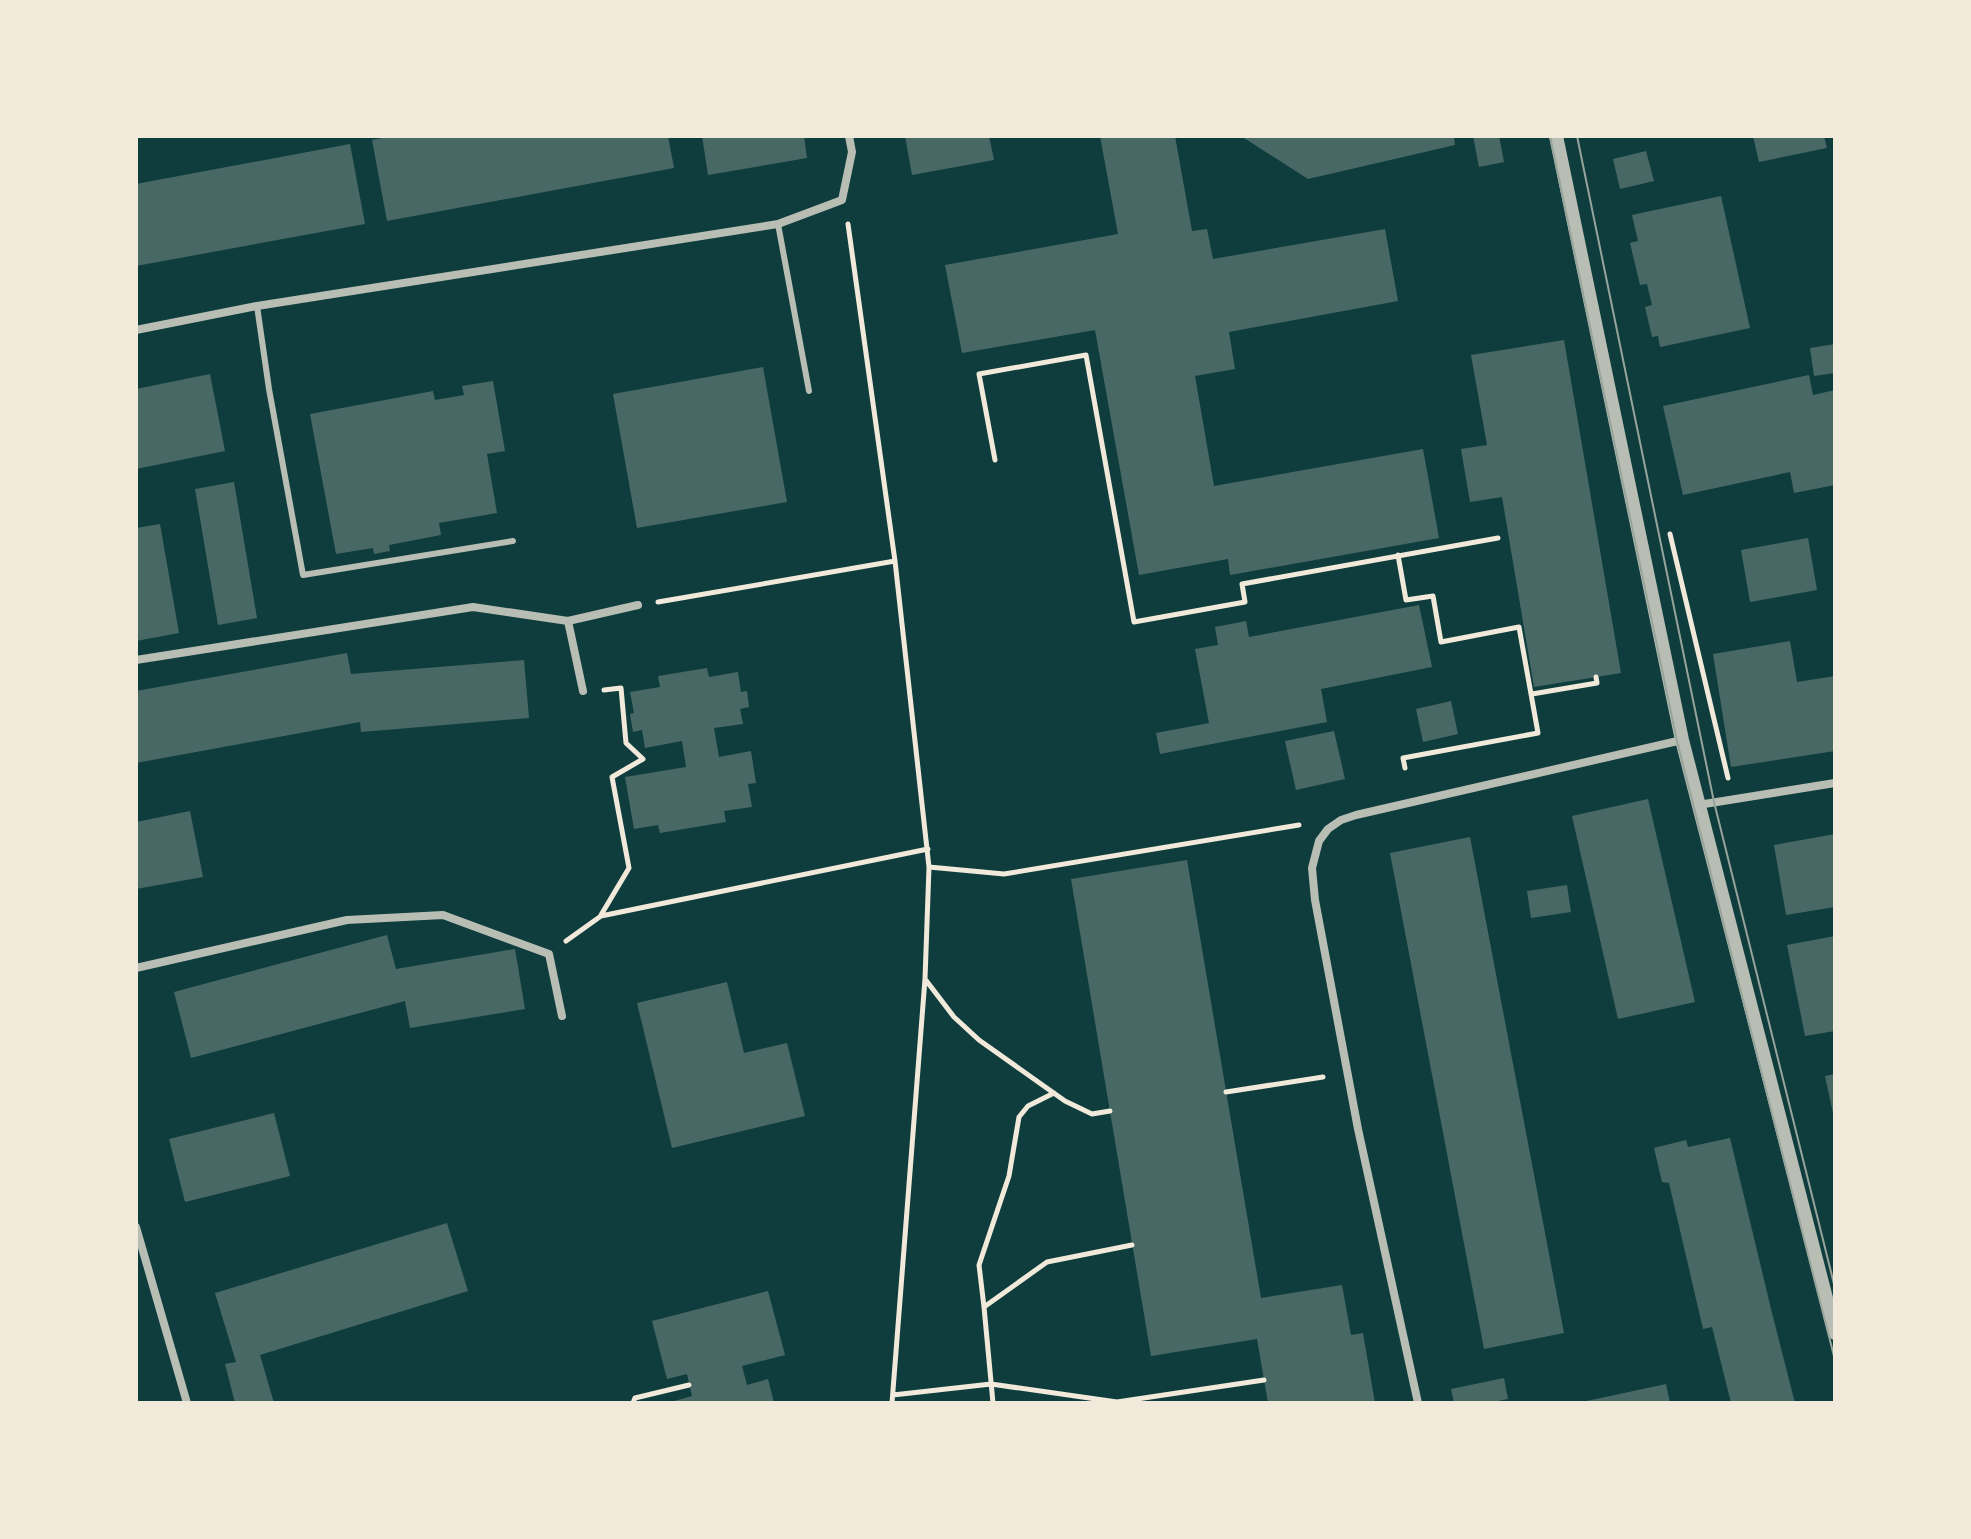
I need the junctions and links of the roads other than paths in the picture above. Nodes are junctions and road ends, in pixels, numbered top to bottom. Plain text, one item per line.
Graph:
1 (849, 136) edge
2 (1556, 136) edge
3 (778, 224) junction
4 (257, 306) junction
5 (136, 330) edge
6 (809, 391) dead end
7 (513, 541) dead end
8 (638, 605) road end
9 (568, 621) junction
10 (136, 660) edge
11 (583, 691) road end
12 (1682, 740) junction
13 (1835, 783) edge
14 (1698, 805) junction
15 (136, 968) edge
16 (562, 1016) dead end
17 (136, 1227) edge
18 (1835, 1333) edge
19 (187, 1403) edge
20 (1418, 1403) edge

1 - 3 street
2 - 12 street
3 - 4 street
3 - 6 lane
4 - 5 street
4 - 7 lane
8 - 9 street
9 - 10 street
9 - 11 street
12 - 14 street
12 - 20 street
13 - 14 street
14 - 18 street
15 - 16 street
17 - 19 street

